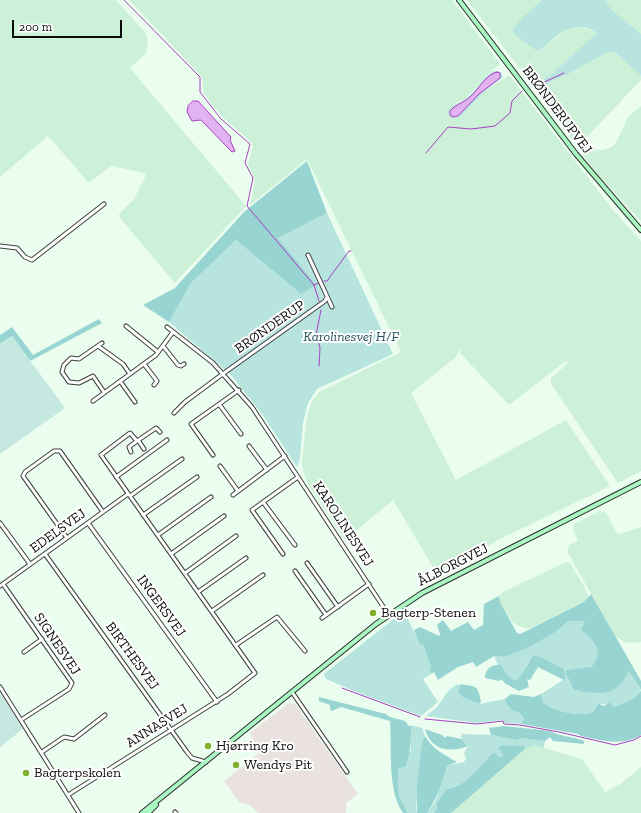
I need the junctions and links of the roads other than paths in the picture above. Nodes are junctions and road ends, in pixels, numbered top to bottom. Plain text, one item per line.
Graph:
1 (459, 0) edge
2 (104, 204) dead end
3 (641, 230) edge
4 (0, 246) edge
5 (308, 255) dead end
6 (327, 297) junction
7 (332, 307) dead end
8 (126, 326) dead end
9 (167, 327) dead end
10 (173, 332) junction
11 (102, 343) dead end
12 (98, 346) junction
13 (163, 346) junction
14 (158, 352) junction
15 (144, 364) junction
16 (184, 364) dead end
17 (224, 373) junction
18 (130, 374) junction
19 (120, 381) junction
20 (154, 385) dead end
21 (239, 390) junction
22 (104, 392) junction
23 (93, 401) dead end
24 (135, 402) dead end
25 (219, 404) junction
26 (174, 413) dead end
27 (160, 432) dead end
28 (241, 434) dead end
29 (167, 440) dead end
30 (137, 441) junction
31 (249, 446) dead end
32 (144, 449) dead end
33 (130, 452) dead end
34 (213, 455) dead end
35 (285, 456) junction
36 (182, 459) dead end
37 (220, 466) dead end
38 (267, 470) junction
39 (116, 477) junction
40 (198, 477) dead end
41 (298, 477) junction
42 (641, 482) edge
43 (238, 491) junction
44 (129, 495) junction
45 (233, 495) dead end
46 (211, 497) dead end
47 (263, 502) junction
48 (103, 512) junction
49 (144, 515) junction
50 (224, 516) dead end
51 (88, 522) junction
52 (0, 523) edge
53 (158, 535) junction
54 (236, 536) dead end
55 (67, 538) junction
56 (295, 546) dead end
57 (45, 554) junction
58 (171, 554) junction
59 (283, 554) dead end
60 (246, 558) dead end
61 (307, 563) dead end
62 (30, 564) junction
63 (295, 571) dead end
64 (185, 573) junction
65 (263, 575) dead end
66 (369, 584) junction
67 (2, 585) edge
68 (198, 592) junction
69 (338, 607) junction
70 (212, 611) junction
71 (388, 614) junction
72 (326, 615) junction
73 (322, 618) dead end
74 (42, 639) junction
75 (236, 645) junction
76 (305, 651) dead end
77 (24, 652) dead end
78 (0, 687) edge
79 (292, 692) junction
80 (216, 702) junction
81 (105, 715) dead end
82 (21, 720) junction
83 (171, 730) junction
84 (42, 752) junction
85 (206, 762) junction
86 (347, 772) dead end
87 (68, 795) junction
88 (165, 796) junction
89 (80, 813) edge
90 (142, 813) edge
91 (148, 813) edge

1 - 3 main road, BRØNDERUPVEJ
2 - 4 street
5 - 6 street
6 - 7 street
6 - 17 street, BRØNDERUP
8 - 14 street
9 - 10 street, KAROLINESVEJ
10 - 13 street
10 - 17 street, KAROLINESVEJ
11 - 12 street
12 - 18 street
12 - 22 street
13 - 14 street
13 - 16 street
14 - 15 street
15 - 18 street
15 - 20 street
17 - 21 street, KAROLINESVEJ
17 - 26 street
18 - 19 street
19 - 22 street
19 - 24 street
21 - 25 street
21 - 35 street, KAROLINESVEJ
22 - 23 street
25 - 28 street
25 - 34 street
27 - 30 street
29 - 39 street
30 - 32 street
30 - 33 street
30 - 39 street
31 - 38 street
35 - 38 street
35 - 41 street, KAROLINESVEJ
36 - 44 street, EDELSVEJ
37 - 43 street
38 - 43 street
39 - 44 street
40 - 49 street
41 - 47 street, KAROLINESVEJ
41 - 66 street, KAROLINESVEJ
42 - 71 main road, ÅLBORGVEJ
43 - 45 street
44 - 48 street, EDELSVEJ
44 - 49 street
46 - 53 street
47 - 56 street
47 - 59 street, KAROLINESVEJ
48 - 51 street, EDELSVEJ
48 - 55 street
49 - 53 street
50 - 58 street
51 - 55 street, EDELSVEJ
51 - 80 street, INGERSVEJ
52 - 62 street
53 - 58 street
54 - 64 street
55 - 57 street, EDELSVEJ
57 - 62 street, EDELSVEJ
57 - 83 street, BIRTHESVEJ
58 - 64 street
60 - 68 street
61 - 69 street
62 - 67 street, EDELSVEJ
63 - 72 street
64 - 68 street
65 - 70 street
66 - 69 street, KAROLINESVEJ
66 - 71 street, KAROLINESVEJ
67 - 74 street, SIGNESVEJ
68 - 70 street
69 - 72 street, KAROLINESVEJ
70 - 75 street
71 - 79 main road, ÅLBORGVEJ
72 - 73 street, KAROLINESVEJ
74 - 77 street
74 - 82 street, SIGNESVEJ
75 - 76 street
75 - 80 street, ANNASVEJ
78 - 82 street
79 - 85 main road, ÅLBORGVEJ
79 - 86 street
80 - 83 street, ANNASVEJ
81 - 84 street
82 - 84 street
83 - 85 street, BIRTHESVEJ
83 - 87 street, ANNASVEJ
84 - 87 street
85 - 88 main road, ÅLBORGVEJ
87 - 89 street
88 - 90 main road, ÅLBORGVEJ
88 - 91 main road, ÅLBORGVEJ

